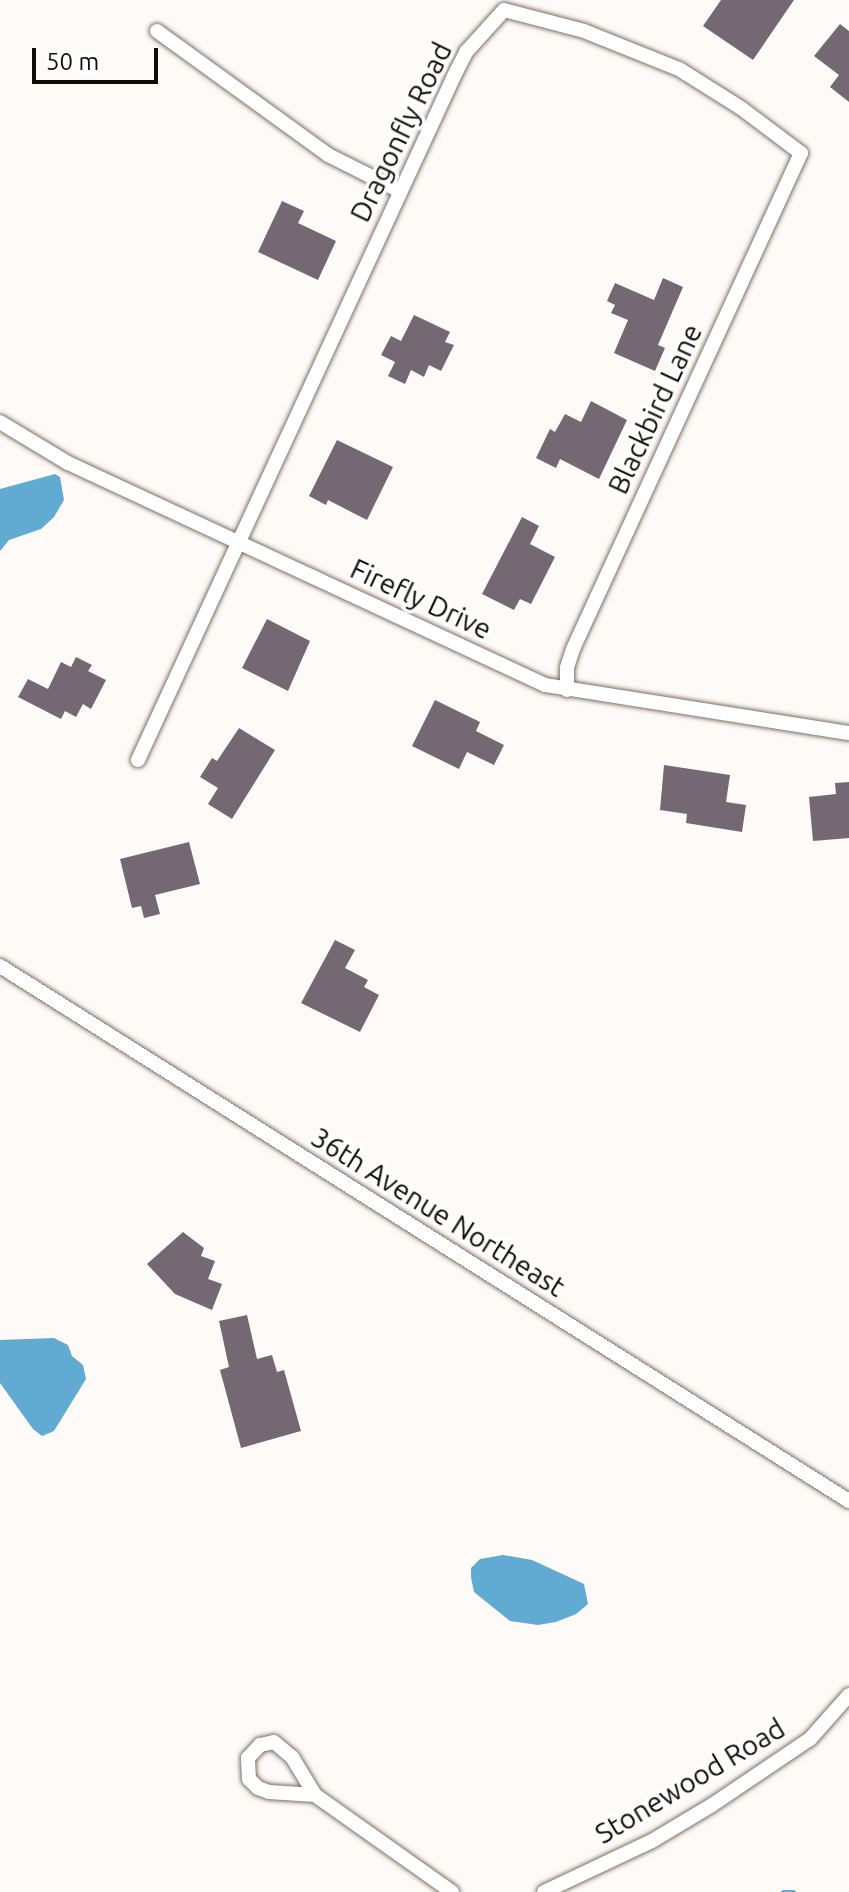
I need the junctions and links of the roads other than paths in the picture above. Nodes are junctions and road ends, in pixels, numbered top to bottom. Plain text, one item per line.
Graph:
1 (157, 31) dead end
2 (801, 153) joint
3 (400, 191) junction
4 (0, 422) edge
5 (237, 544) junction
6 (567, 690) junction
7 (849, 733) edge
8 (138, 760) dead end
9 (0, 966) edge
10 (849, 1501) edge
11 (849, 1695) edge
12 (315, 1795) junction
13 (452, 1892) edge
14 (544, 1892) edge

1 - 3 street
2 - 3 street, Dragonfly Road
2 - 6 street, Blackbird Lane
3 - 5 street, Dragonfly Road
4 - 5 street, Firefly Drive
5 - 6 street, Firefly Drive
5 - 8 street, Dragonfly Road
6 - 7 street, Firefly Drive
9 - 10 street, 36th Avenue Northeast
11 - 14 street, Stonewood Road
12 - 12 street
12 - 13 street

